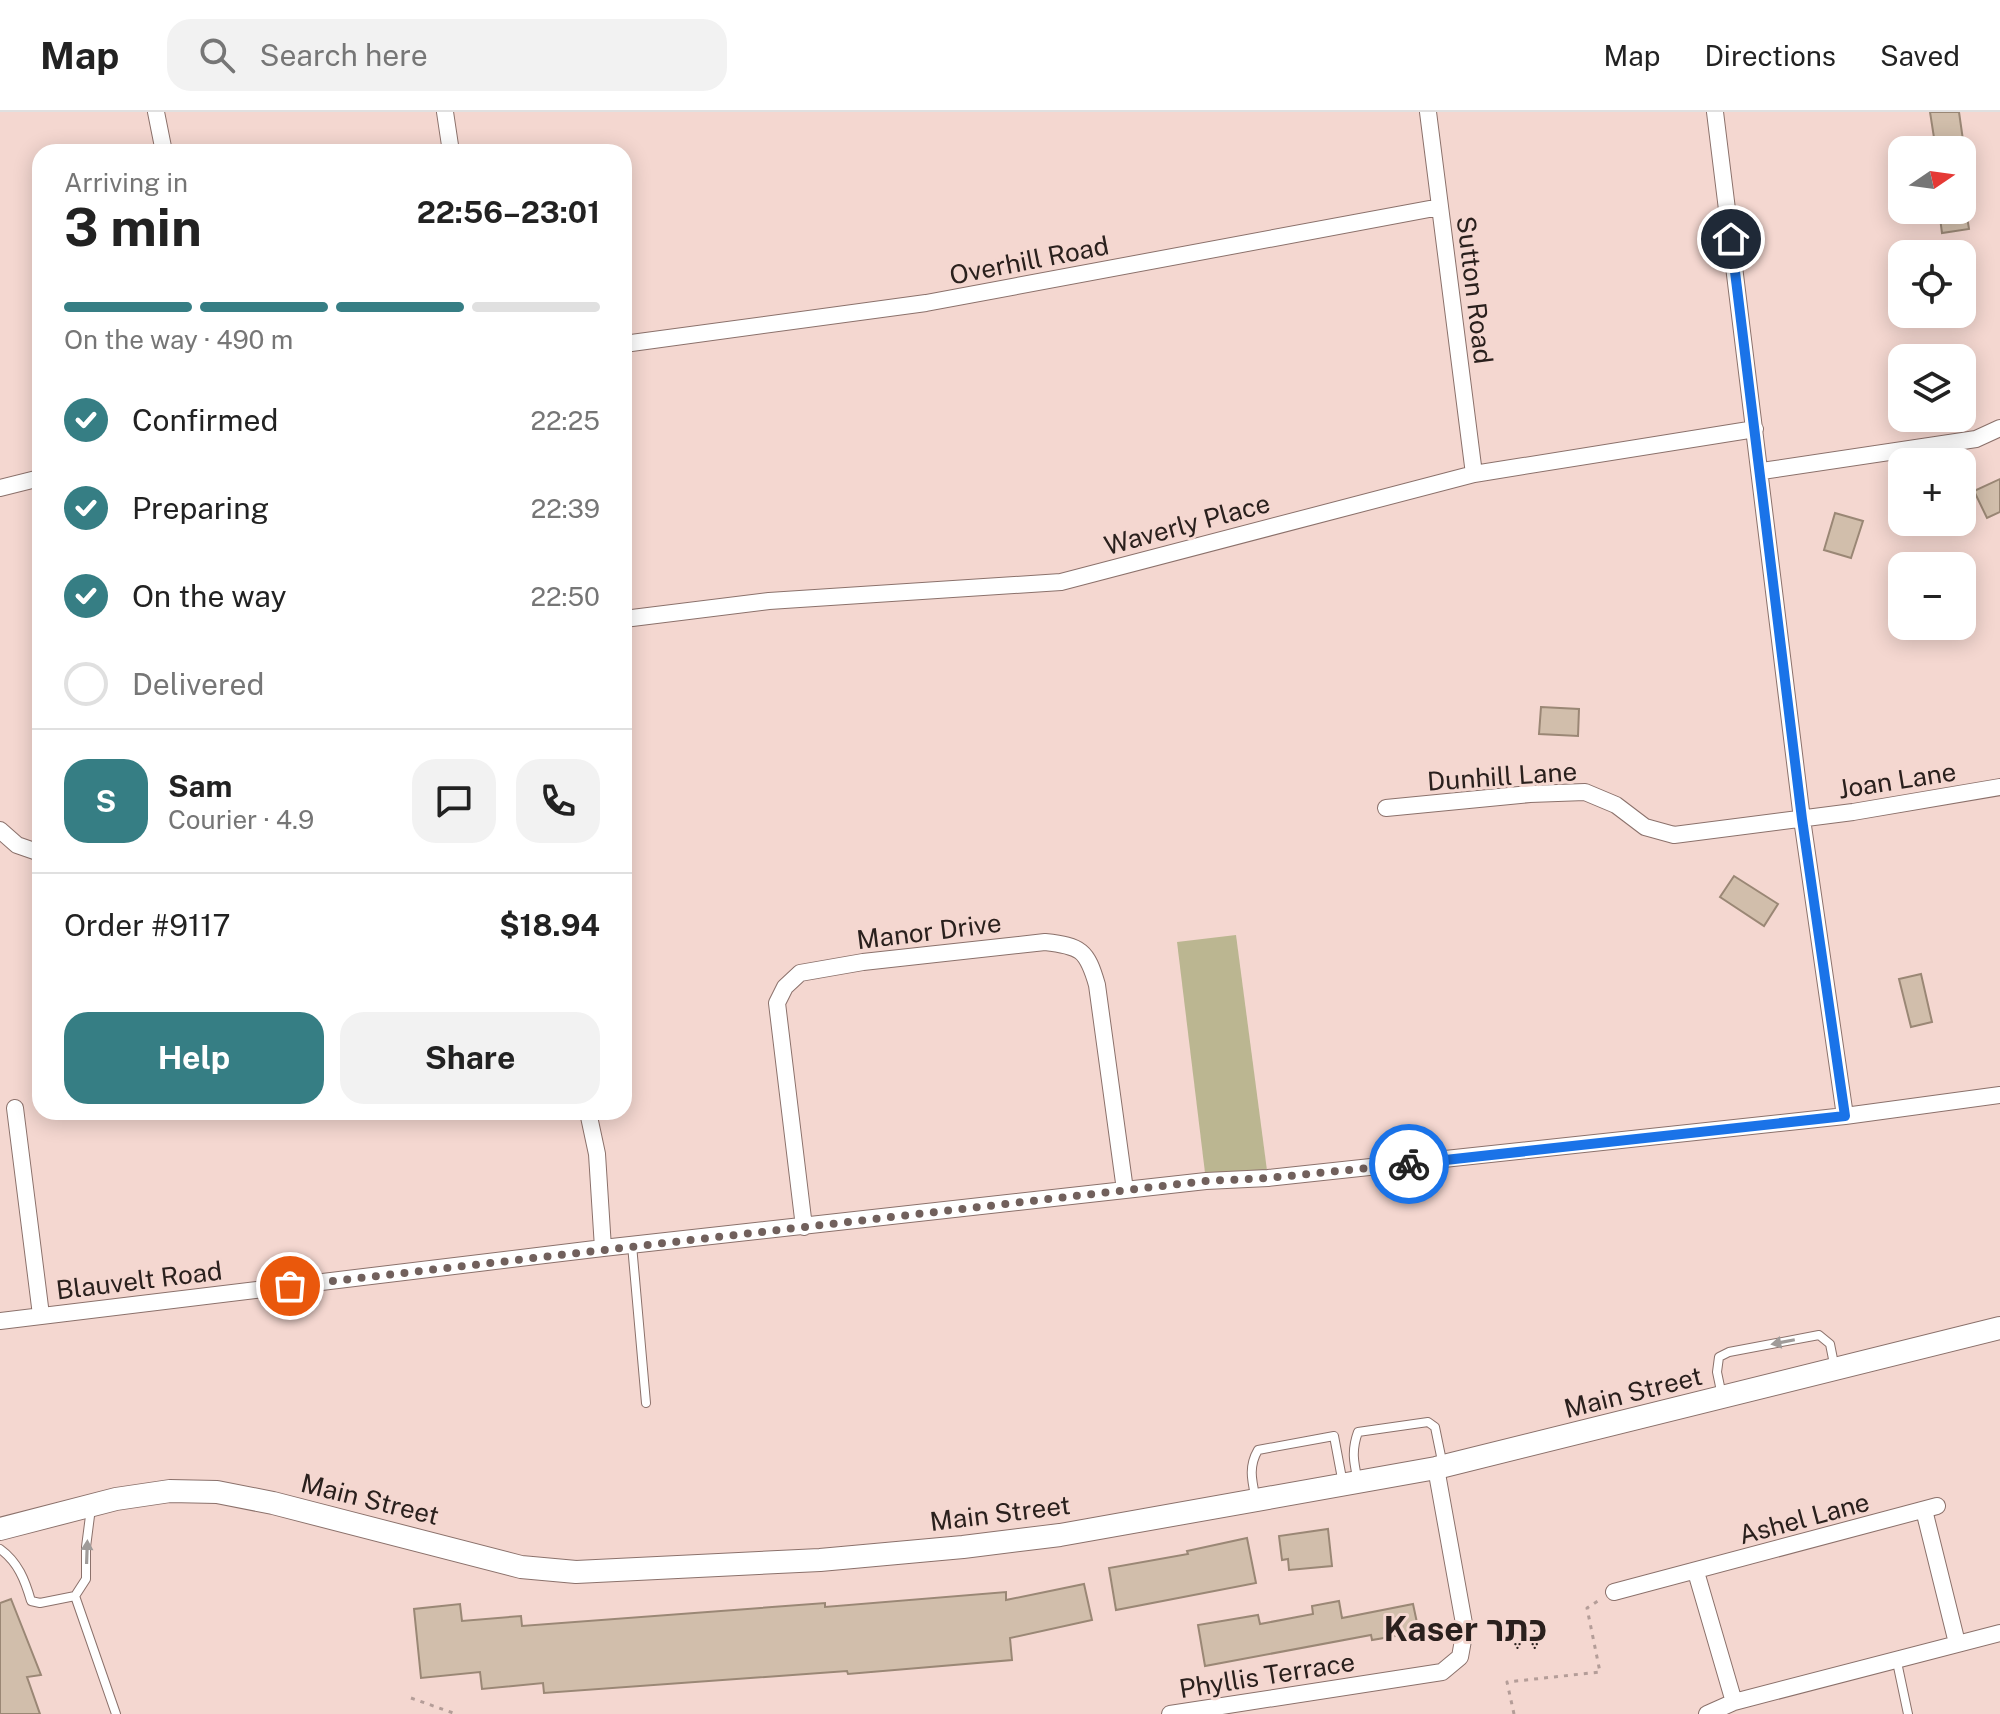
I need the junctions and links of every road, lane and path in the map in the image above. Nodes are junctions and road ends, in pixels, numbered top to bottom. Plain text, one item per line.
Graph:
1 (156, 112) edge
2 (445, 112) edge
3 (1428, 112) edge
4 (1715, 112) edge
5 (162, 144) edge
6 (450, 144) edge
7 (1440, 207) junction
8 (632, 343) edge
9 (2000, 428) edge
10 (1755, 429) junction
11 (1762, 471) junction
12 (1474, 474) junction
13 (32, 480) edge
14 (0, 488) edge
15 (632, 618) edge
16 (2000, 787) edge
17 (1386, 808) dead end
18 (1802, 819) junction
19 (0, 830) edge
20 (32, 850) edge
21 (2000, 1095) edge
22 (15, 1108) dead end
23 (1845, 1116) junction
24 (590, 1120) edge
25 (1125, 1190) junction
26 (804, 1227) junction
27 (632, 1245) junction
28 (603, 1248) junction
29 (41, 1315) junction
30 (0, 1321) edge
31 (2000, 1328) edge
32 (1836, 1370) junction
33 (1723, 1398) junction
34 (646, 1403) dead end
35 (1440, 1467) junction
36 (1351, 1483) junction
37 (1256, 1500) junction
38 (92, 1505) junction
39 (0, 1529) edge
40 (0, 1549) edge
41 (1696, 1572) junction
42 (1614, 1592) joint
43 (75, 1596) junction
44 (2000, 1633) edge
45 (1957, 1643) junction
46 (1897, 1662) junction
47 (411, 1698) dead end
48 (1736, 1708) edge
49 (116, 1714) edge
50 (456, 1714) edge
51 (1170, 1714) edge
52 (1514, 1714) edge
53 (1707, 1714) edge
54 (1908, 1714) edge

1 - 5 street
2 - 6 street
3 - 7 street, Sutton Road
4 - 10 street
7 - 8 street, Overhill Road
7 - 12 street, Sutton Road
9 - 11 street
10 - 11 street
10 - 12 street, Waverly Place
11 - 18 street
12 - 15 street, Waverly Place
13 - 14 street
16 - 18 street, Joan Lane
17 - 18 street, Dunhill Lane
18 - 23 street
19 - 20 street
21 - 23 street, Blauvelt Road
22 - 29 street
23 - 25 street, Blauvelt Road
24 - 28 street
25 - 26 street, Blauvelt Road
25 - 26 street, Manor Drive
26 - 27 street, Blauvelt Road
27 - 28 street, Blauvelt Road
27 - 34 lane
28 - 29 street, Blauvelt Road
29 - 30 street, Blauvelt Road
31 - 32 main road, Main Street
32 - 33 main road, Main Street
32 -> 33 lane
33 - 35 main road, Main Street
35 - 36 main road, Main Street
35 - 36 lane
35 - 51 street, Phyllis Terrace
36 - 37 main road, Main Street
36 - 37 lane
37 - 38 main road, Main Street
38 - 39 main road, Main Street
43 -> 38 lane
40 - 43 lane
41 - 42 street, Ashel Lane
41 - 45 street, Ashel Lane
41 - 48 street
42 - 52 path
43 - 49 lane
44 - 45 street
45 - 46 street
46 - 48 street
46 - 54 lane
47 - 50 path
48 - 53 street

